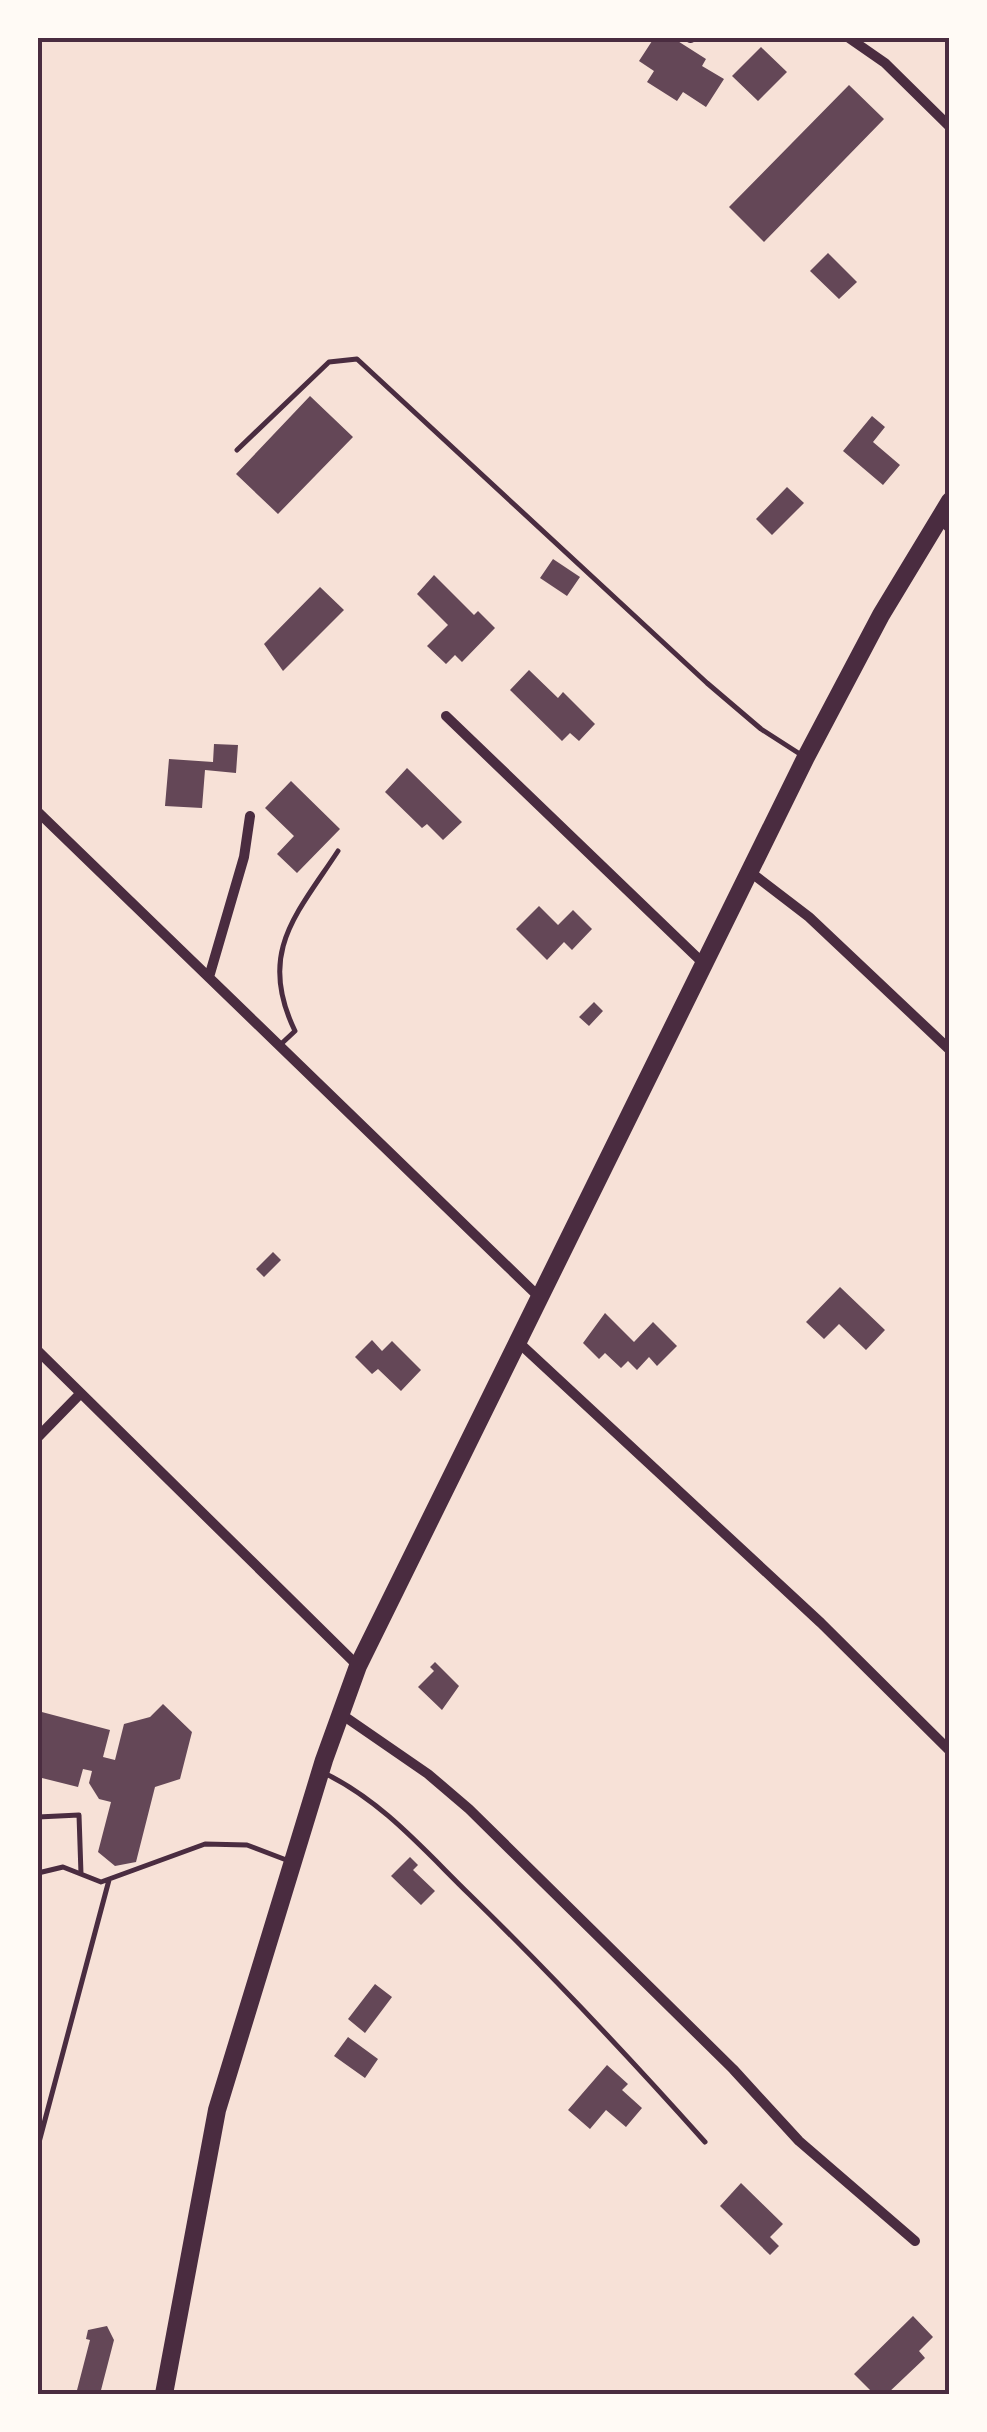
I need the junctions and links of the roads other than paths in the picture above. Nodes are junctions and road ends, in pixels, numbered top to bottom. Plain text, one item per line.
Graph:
1 (849, 38) edge
2 (950, 126) edge
3 (237, 450) dead end
4 (950, 502) edge
5 (944, 526) edge
6 (446, 716) dead end
7 (806, 757) junction
8 (38, 812) edge
9 (250, 816) dead end
10 (338, 851) dead end
11 (750, 871) junction
12 (704, 964) junction
13 (209, 978) junction
14 (280, 1044) junction
15 (950, 1050) edge
16 (538, 1296) junction
17 (516, 1341) junction
18 (38, 1351) edge
19 (80, 1394) junction
20 (38, 1437) edge
21 (358, 1666) junction
22 (340, 1714) junction
23 (950, 1751) edge
24 (321, 1771) junction
25 (38, 1817) edge
26 (292, 1862) junction
27 (38, 1873) edge
28 (81, 1874) junction
29 (109, 1880) junction
30 (706, 2142) dead end
31 (38, 2146) edge
32 (914, 2241) dead end
33 (164, 2394) edge

1 - 2 street
3 - 7 lane
4 - 5 highway
5 - 7 highway
6 - 12 street
7 - 11 highway
8 - 13 street
9 - 13 street
10 - 14 lane
11 - 12 highway
11 - 15 street
12 - 16 highway
13 - 14 street
14 - 16 street
16 - 17 highway
17 - 21 highway
17 - 23 street
18 - 19 street
19 - 20 street
19 - 21 street
21 - 22 highway
22 - 24 highway
22 - 32 street
24 - 26 highway
24 - 30 lane
25 - 28 lane
26 - 29 lane
26 - 33 highway
27 - 28 lane
28 - 29 lane
29 - 31 lane

